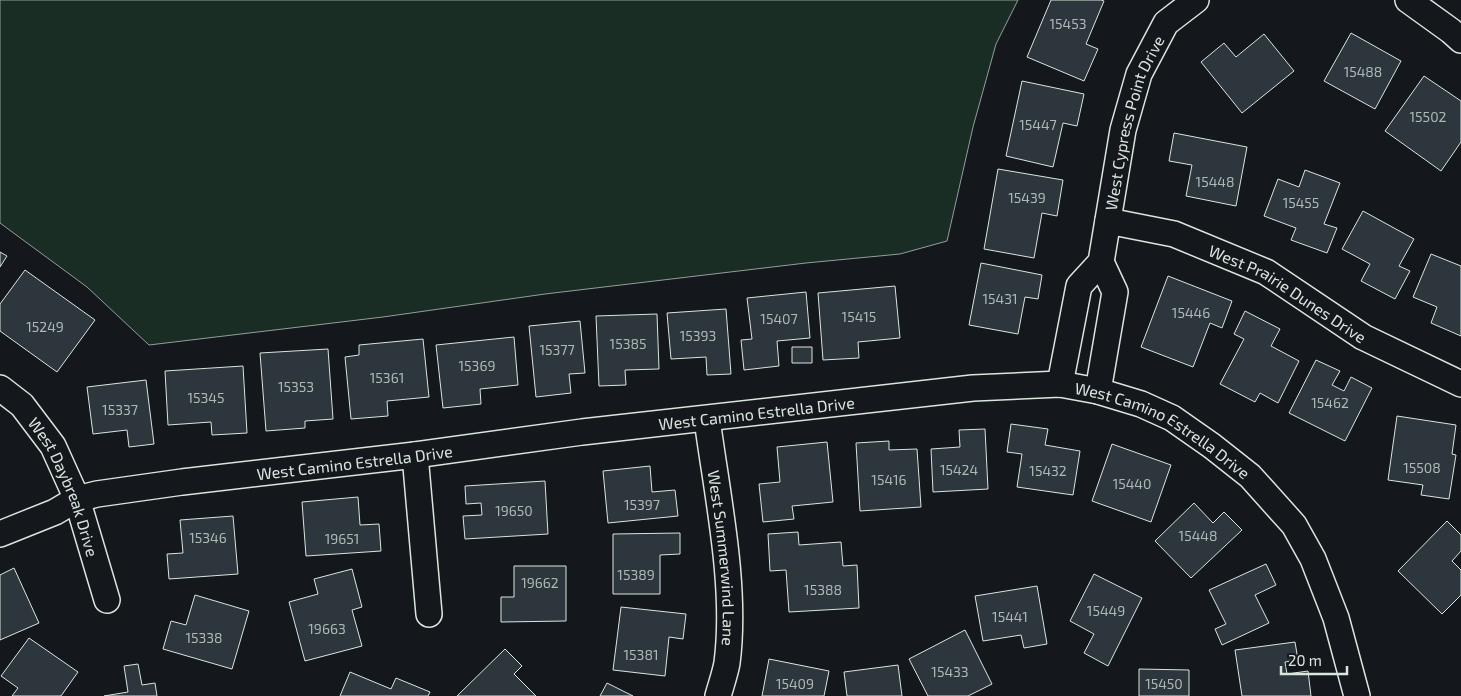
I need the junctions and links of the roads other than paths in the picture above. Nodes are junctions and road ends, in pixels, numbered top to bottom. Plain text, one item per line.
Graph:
1 (1196, 0) edge
2 (1408, 0) edge
3 (1458, 30) edge
4 (1108, 222) junction
5 (1101, 262) junction
6 (1060, 384) junction
7 (1461, 384) edge
8 (0, 388) edge
9 (1098, 391) junction
10 (707, 419) junction
11 (415, 455) junction
12 (77, 499) junction
13 (0, 534) edge
14 (107, 600) dead end
15 (429, 614) dead end
16 (718, 696) edge
17 (1357, 696) edge

1 - 4 street, West Cypress Point Drive
2 - 3 street
4 - 5 street, West Cypress Point Drive
4 - 7 street, West Prairie Dunes Drive
5 - 6 street
5 - 9 street
6 - 9 street, West Camino Estrella Drive
6 - 10 street, West Camino Estrella Drive
8 - 12 street, West Daybreak Drive
9 - 17 street, West Camino Estrella Drive
10 - 11 street, West Camino Estrella Drive
10 - 16 street, West Summerwind Lane
11 - 12 street, West Camino Estrella Drive
11 - 15 street
12 - 13 street, West Camino Estrella Drive
12 - 14 street, West Daybreak Drive

